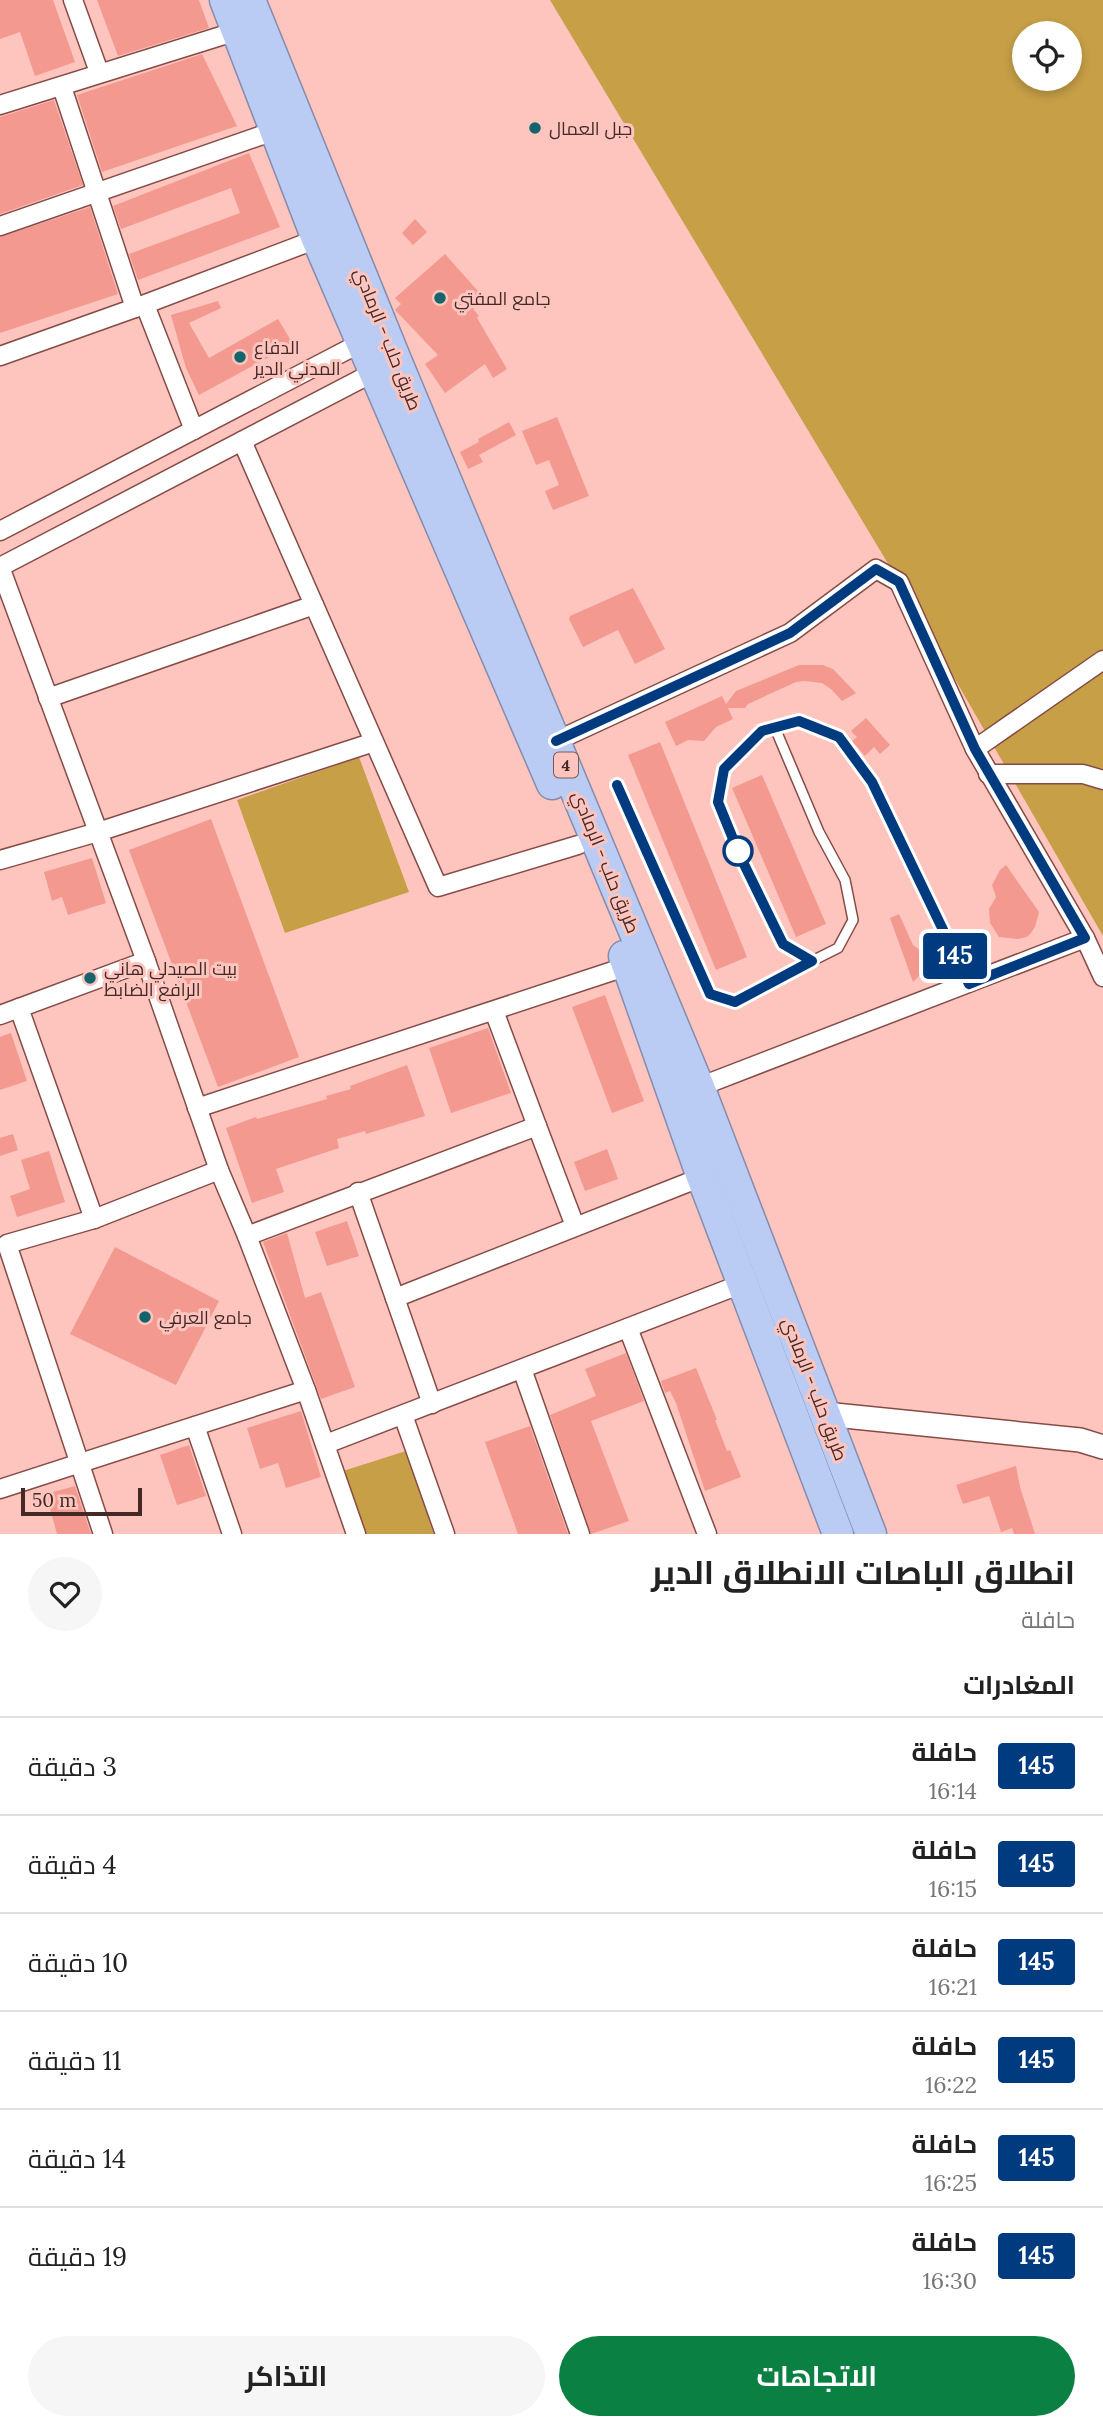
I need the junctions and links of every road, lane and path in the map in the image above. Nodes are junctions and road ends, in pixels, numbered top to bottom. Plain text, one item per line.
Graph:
1 (73, 0) edge
2 (225, 0) edge
3 (250, 0) edge
4 (237, 31) junction
5 (99, 72) junction
6 (62, 87) junction
7 (0, 105) edge
8 (274, 131) junction
9 (97, 192) junction
10 (0, 226) edge
11 (317, 239) junction
12 (140, 307) junction
13 (373, 336) junction
14 (0, 356) edge
15 (386, 366) junction
16 (194, 430) junction
17 (242, 441) junction
18 (0, 531) edge
19 (0, 567) edge
20 (314, 605) junction
21 (1103, 660) edge
22 (48, 698) junction
23 (775, 728) junction
24 (374, 741) junction
25 (556, 741) junction
26 (975, 749) junction
27 (988, 774) junction
28 (1103, 780) edge
29 (617, 785) dead end
30 (98, 832) junction
31 (578, 845) junction
32 (0, 860) edge
33 (1085, 938) junction
34 (146, 961) junction
35 (812, 961) junction
36 (628, 965) junction
37 (1103, 977) edge
38 (969, 984) junction
39 (19, 1008) junction
40 (494, 1011) junction
41 (0, 1015) edge
42 (699, 1087) junction
43 (197, 1108) junction
44 (537, 1126) junction
45 (219, 1170) junction
46 (702, 1177) junction
47 (358, 1192) junction
48 (94, 1219) junction
49 (575, 1226) junction
50 (247, 1236) junction
51 (744, 1283) junction
52 (395, 1298) junction
53 (628, 1328) junction
54 (522, 1369) junction
55 (306, 1390) junction
56 (432, 1404) junction
57 (825, 1414) junction
58 (403, 1415) junction
59 (195, 1426) junction
60 (326, 1444) junction
61 (1103, 1447) edge
62 (79, 1463) junction
63 (0, 1489) edge
64 (103, 1534) edge
65 (232, 1534) edge
66 (356, 1534) edge
67 (445, 1534) edge
68 (580, 1534) edge
69 (707, 1534) edge
70 (838, 1534) edge
71 (871, 1534) edge

1 - 5 street
2 - 4 highway, طريق حلب - الرمادي / 4
3 - 13 highway, طريق حلب - الرمادي / 4
4 - 5 street
4 - 8 highway, طريق حلب - الرمادي / 4
5 - 6 street
6 - 7 street
6 - 9 street
8 - 9 street
8 - 11 highway, طريق حلب - الرمادي / 4
9 - 10 street
9 - 12 street
11 - 12 street
11 - 13 highway, طريق حلب - الرمادي / 4
12 - 14 street
12 - 16 street
13 - 15 highway, طريق حلب - الرمادي / 4
13 - 16 street
15 - 17 street
15 - 25 highway, طريق حلب - الرمادي / 4
15 - 31 highway, طريق حلب - الرمادي / 4
16 - 18 street
17 - 19 street
17 - 20 street
19 - 22 street
20 - 22 street
20 - 24 street
21 - 26 street
22 - 30 street
23 - 35 lane
23 - 35 lane
23 - 38 lane
24 - 30 street
24 - 31 street
25 - 26 street
25 - 42 highway, طريق حلب - الرمادي / 4
26 - 27 street
27 - 28 street
27 - 33 street
29 - 35 lane
30 - 32 street
30 - 34 street
31 - 36 highway, طريق حلب - الرمادي / 4
33 - 37 street
33 - 38 street
34 - 39 street
34 - 43 street
36 - 40 street
36 - 46 highway, طريق حلب - الرمادي / 4
38 - 42 street
39 - 41 street
39 - 48 street
40 - 43 street
40 - 44 street
42 - 57 highway, طريق حلب - الرمادي / 4
43 - 45 street
44 - 47 street
44 - 49 street
45 - 48 street
45 - 50 street
46 - 49 street
46 - 51 highway, طريق حلب - الرمادي / 4
47 - 50 street
47 - 52 street
48 - 62 street
49 - 52 street
50 - 55 street
51 - 53 street
51 - 70 highway, طريق حلب - الرمادي / 4
52 - 56 street
53 - 54 street
53 - 69 street
54 - 56 street
54 - 68 street
55 - 59 street
55 - 60 street
56 - 58 street
57 - 61 street
57 - 71 highway, طريق حلب - الرمادي / 4
58 - 60 street
58 - 67 street
59 - 62 street
59 - 65 street
60 - 66 street
62 - 63 street
62 - 64 street

